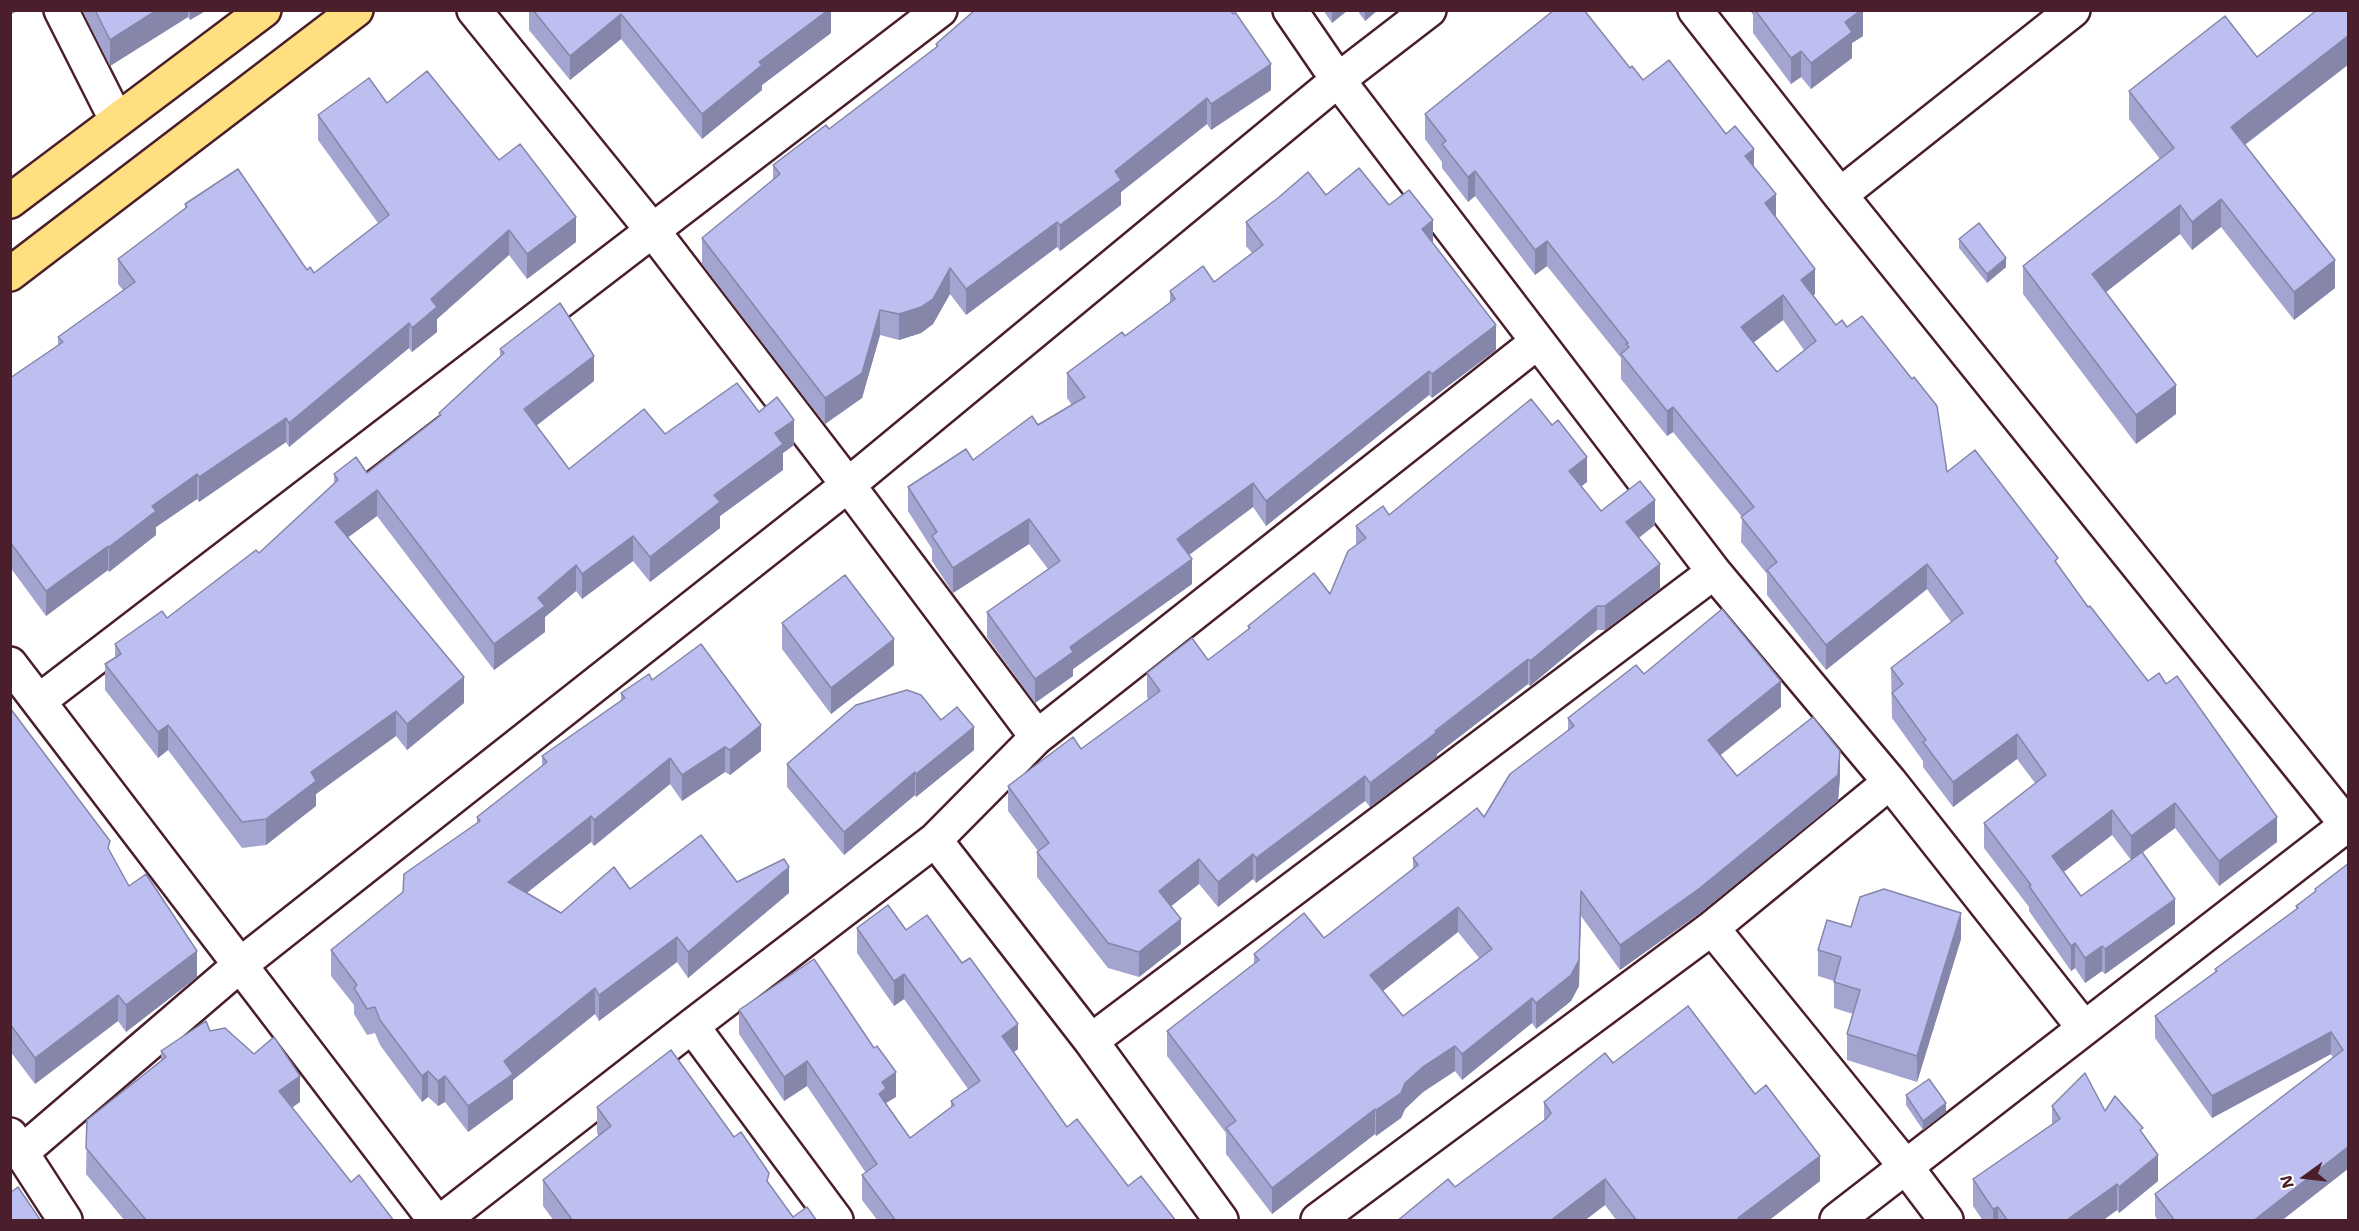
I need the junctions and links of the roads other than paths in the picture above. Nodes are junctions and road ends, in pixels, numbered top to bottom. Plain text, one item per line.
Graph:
1 (61, 10) edge
2 (264, 10) edge
3 (356, 10) edge
4 (474, 10) edge
5 (940, 10) edge
6 (1290, 10) edge
7 (1429, 10) edge
8 (1695, 10) edge
9 (2073, 10) edge
10 (1338, 80) junction
11 (116, 119) junction
12 (1840, 195) junction
13 (10, 201) edge
14 (653, 231) junction
15 (10, 274) edge
16 (1536, 343) junction
17 (848, 484) junction
18 (1714, 572) junction
19 (10, 664) edge
20 (39, 701) junction
21 (1037, 737) junction
22 (1890, 782) junction
23 (2348, 825) edge
24 (935, 840) junction
25 (1712, 928) junction
26 (240, 965) junction
27 (692, 1026) junction
28 (2084, 1028) junction
29 (1091, 1041) junction
30 (16, 1143) edge
31 (1906, 1167) junction
32 (64, 1221) edge
33 (435, 1221) edge
34 (443, 1221) edge
35 (836, 1221) edge
36 (1221, 1221) edge
37 (1318, 1221) edge
38 (1837, 1221) edge
39 (1946, 1221) edge

1 - 11 street
2 - 11 main road
3 - 15 main road
4 - 14 street
5 - 14 street
6 - 10 street
7 - 10 street
8 - 12 street
9 - 12 street
10 - 16 street
10 - 17 street
11 - 13 main road
12 - 23 street
14 - 17 street
14 - 20 street
16 - 18 street
16 - 21 street
17 - 21 street
17 - 26 street
18 - 22 street
18 - 29 street
19 - 20 street
20 - 26 street
21 - 24 street
22 - 25 street
22 - 28 street
23 - 28 street
24 - 27 street
24 - 29 street
25 - 31 street
25 - 37 street
26 - 30 street
26 - 33 street
27 - 34 street
27 - 35 street
28 - 31 street
29 - 36 street
30 - 32 street
31 - 38 street
31 - 39 street

